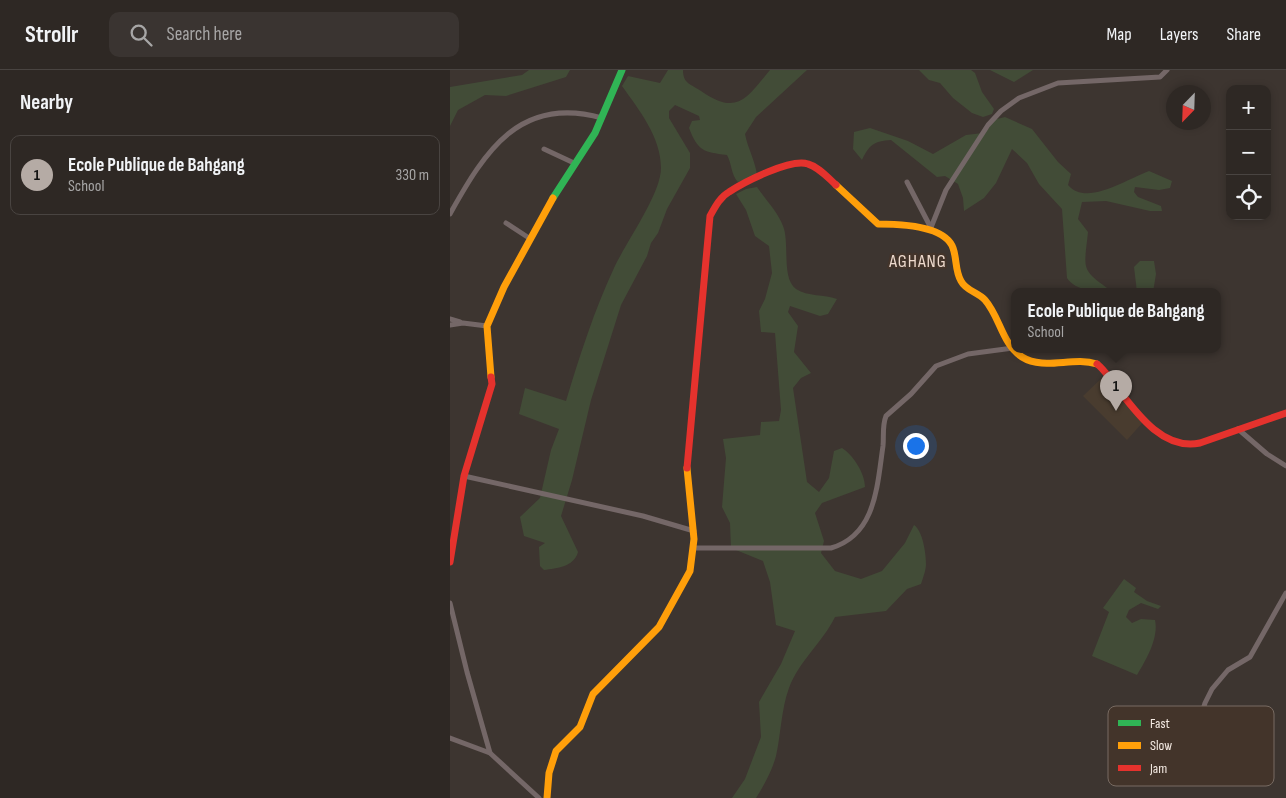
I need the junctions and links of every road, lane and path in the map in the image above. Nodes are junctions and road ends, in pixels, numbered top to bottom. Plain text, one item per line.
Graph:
1 (622, 70) edge
2 (1166, 70) edge
3 (602, 118) junction
4 (544, 149) dead end
5 (574, 163) junction
6 (907, 182) dead end
7 (450, 214) edge
8 (506, 224) dead end
9 (931, 229) junction
10 (529, 238) junction
11 (450, 319) edge
12 (463, 322) junction
13 (450, 325) edge
14 (488, 326) junction
15 (1011, 345) edge
16 (1011, 348) edge
17 (1017, 353) edge
18 (1286, 413) edge
19 (1238, 428) junction
20 (1286, 466) edge
21 (464, 476) junction
22 (694, 531) junction
23 (694, 548) junction
24 (450, 562) edge
25 (1286, 593) edge
26 (450, 603) edge
27 (1204, 706) edge
28 (450, 738) edge
29 (490, 753) junction
30 (539, 798) edge
31 (547, 798) edge

1 - 3 street
2 - 9 street
3 - 5 street
3 - 7 street
4 - 5 street
5 - 10 street
6 - 9 street
8 - 10 street
9 - 15 street
9 - 22 street
10 - 14 street
11 - 12 street
12 - 13 street
12 - 14 street
14 - 21 street
16 - 23 street
17 - 19 street
18 - 19 street
19 - 20 street
21 - 22 street
21 - 24 street
22 - 23 street
23 - 31 street
25 - 27 street
26 - 29 street
28 - 29 street
29 - 30 street

